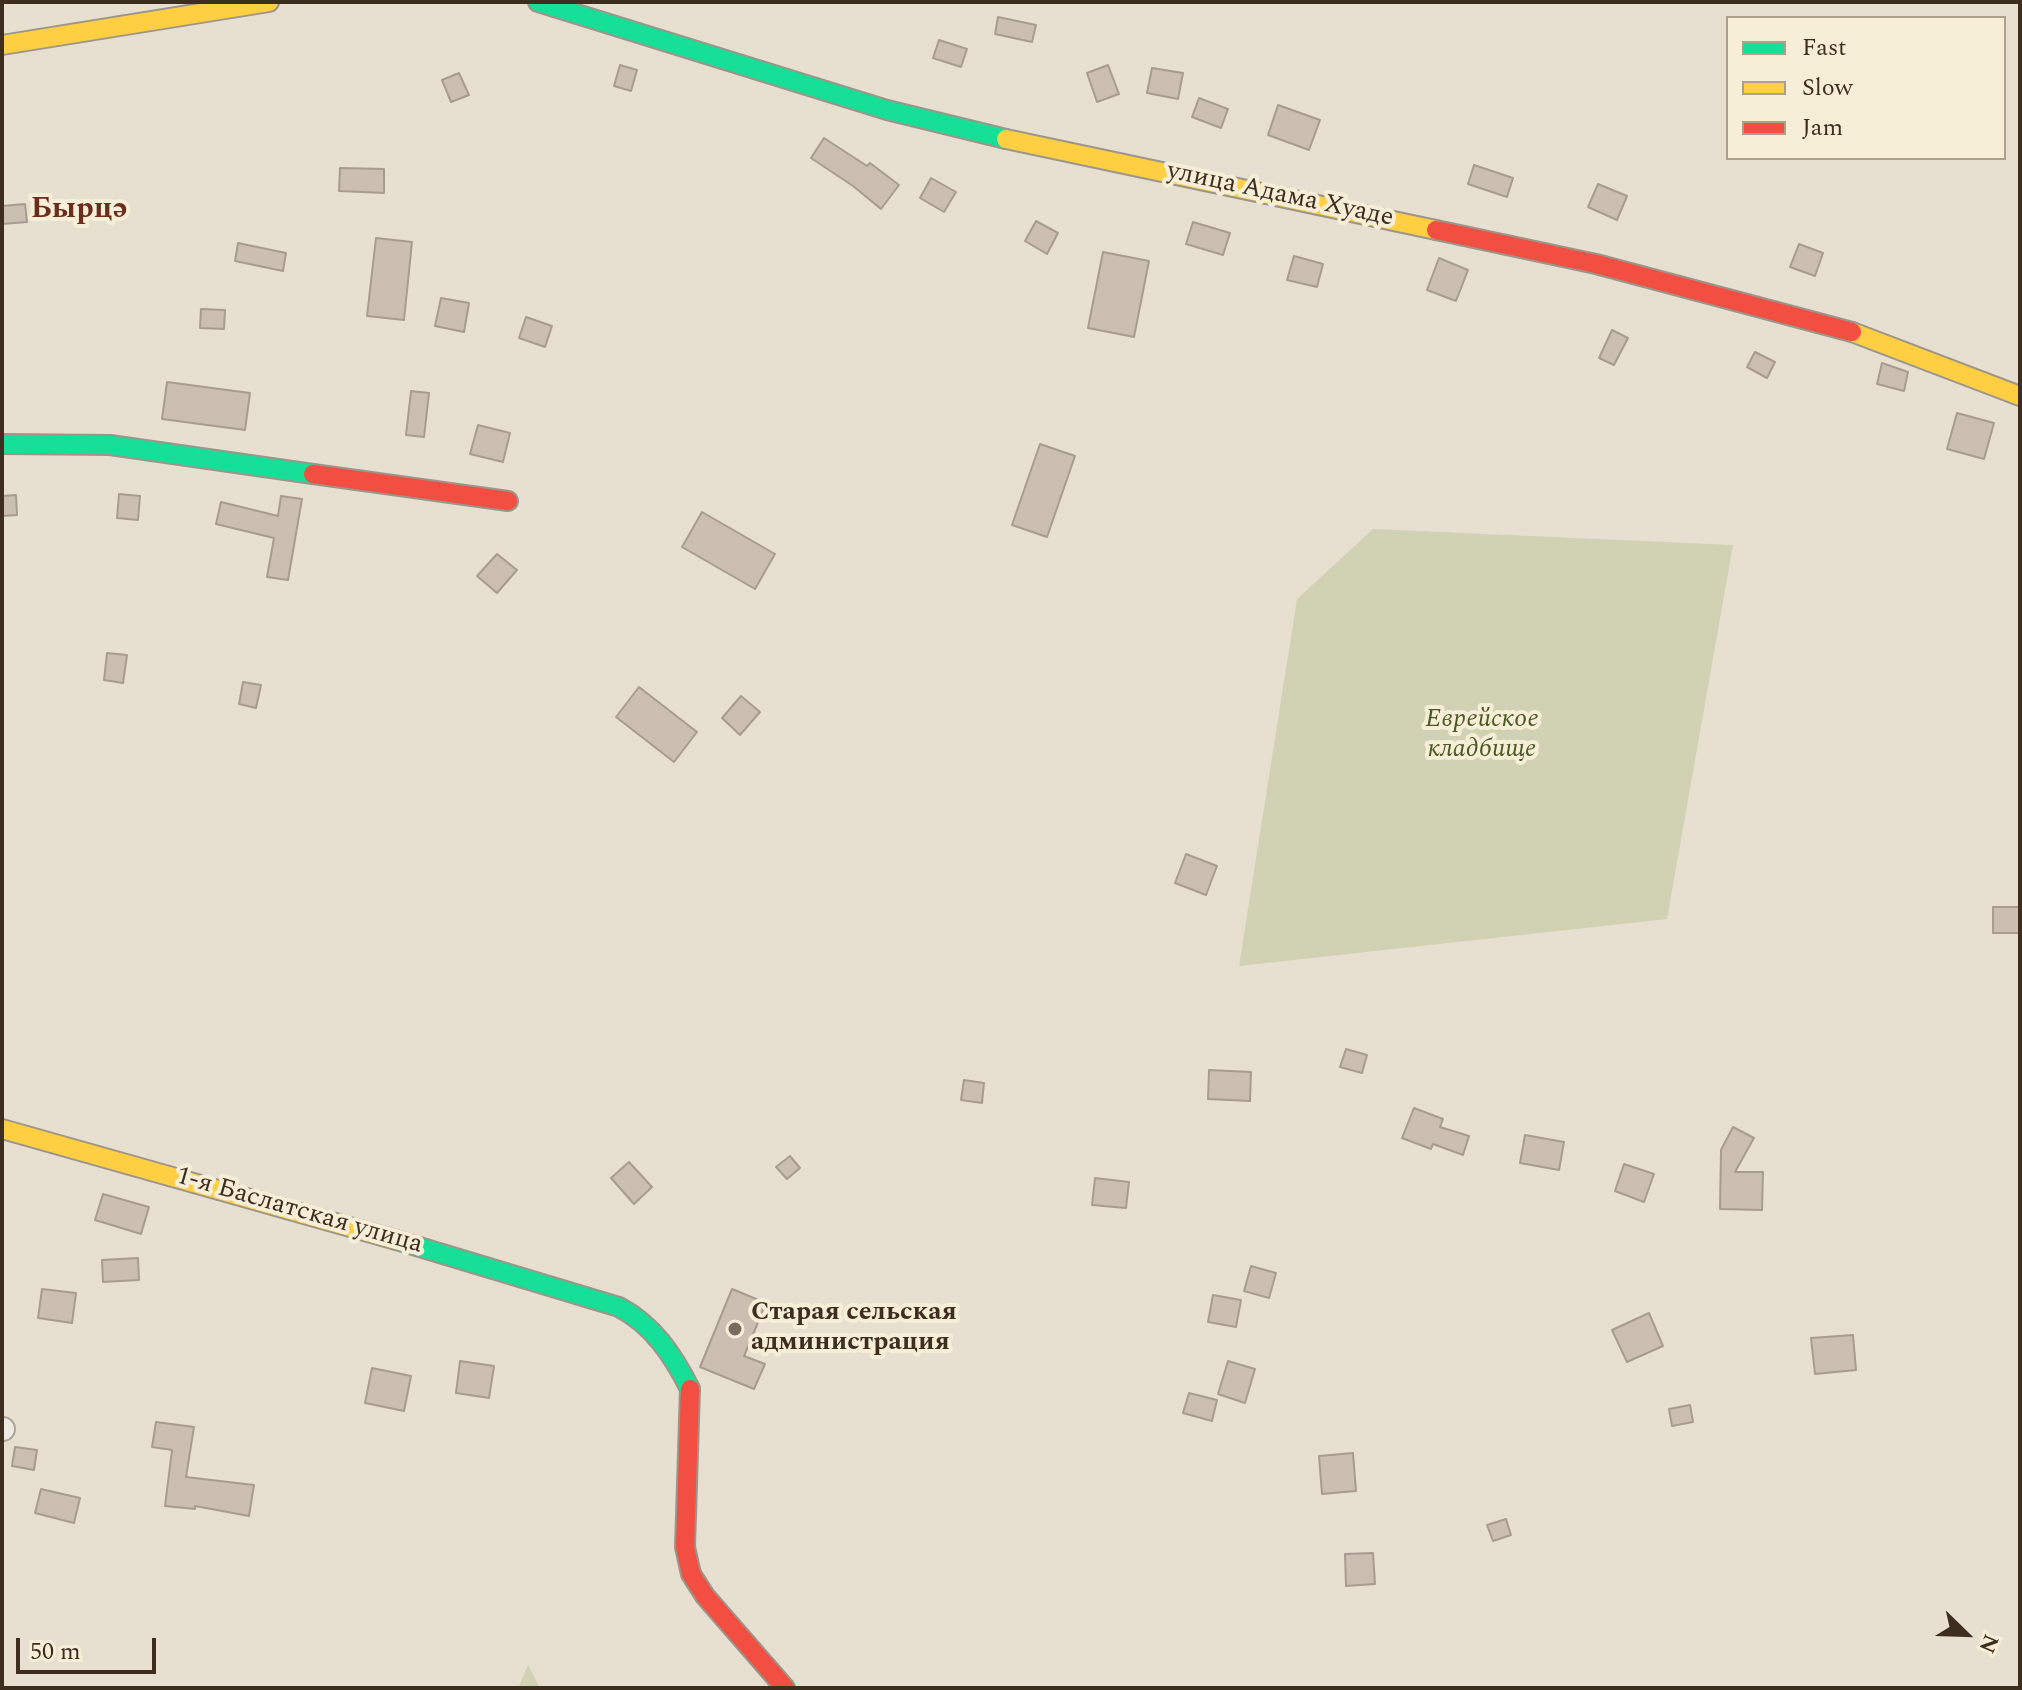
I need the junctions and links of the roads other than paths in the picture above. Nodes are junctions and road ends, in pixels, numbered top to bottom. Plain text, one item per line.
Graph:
1 (269, 2) edge
2 (538, 2) edge
3 (2, 45) edge
4 (2020, 396) edge
5 (2, 444) edge
6 (508, 501) dead end
7 (2, 1129) edge
8 (785, 1688) edge

1 - 3 street
2 - 4 street, улица Адама Хуаде
5 - 6 street
7 - 8 street, 1-я Баслатская улица

